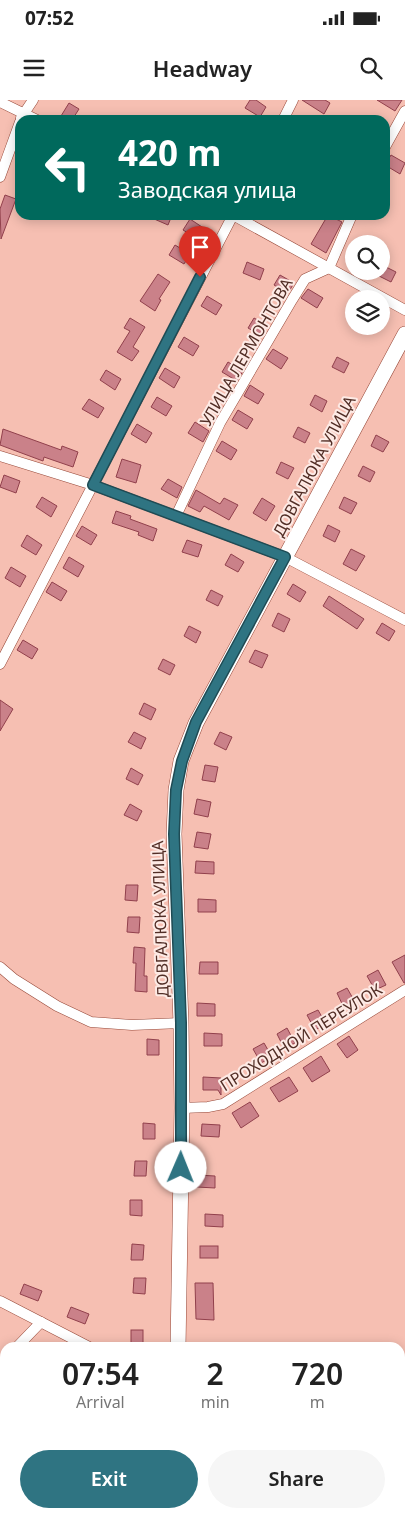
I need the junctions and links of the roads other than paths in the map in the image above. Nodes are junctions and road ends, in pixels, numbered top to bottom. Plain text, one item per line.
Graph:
1 (33, 100) edge
2 (293, 100) edge
3 (0, 102) edge
4 (405, 111) edge
5 (16, 115) edge
6 (24, 115) edge
7 (285, 115) edge
8 (15, 136) edge
9 (390, 138) edge
10 (0, 177) edge
11 (230, 220) edge
12 (242, 220) edge
13 (350, 220) edge
14 (329, 268) junction
15 (405, 310) edge
16 (405, 334) edge
17 (0, 456) edge
18 (93, 485) junction
19 (176, 516) junction
20 (285, 557) junction
21 (405, 620) edge
22 (0, 664) edge
23 (0, 967) edge
24 (405, 990) edge
25 (181, 1023) junction
26 (182, 1108) junction
27 (0, 1301) edge
28 (41, 1322) junction
29 (22, 1342) edge
30 (79, 1342) edge
31 (178, 1342) edge

1 - 6 street
2 - 7 street
3 - 5 street
4 - 9 street
8 - 10 street
11 - 18 street
12 - 14 street
13 - 14 street
14 - 15 street
14 - 19 street, УЛИЦА ЛЕРМОНТОВА
16 - 20 street, ДОВГАЛЮКА УЛИЦА
17 - 18 street
18 - 19 street
18 - 22 street
19 - 20 street
20 - 21 street
20 - 25 street, ДОВГАЛЮКА УЛИЦА
23 - 25 street
24 - 26 street, ПРОХОДНОЙ ПЕРЕУЛОК
25 - 26 street, ДОВГАЛЮКА УЛИЦА
26 - 31 street, ДОВГАЛЮКА УЛИЦА
27 - 28 street
28 - 29 street
28 - 30 street

